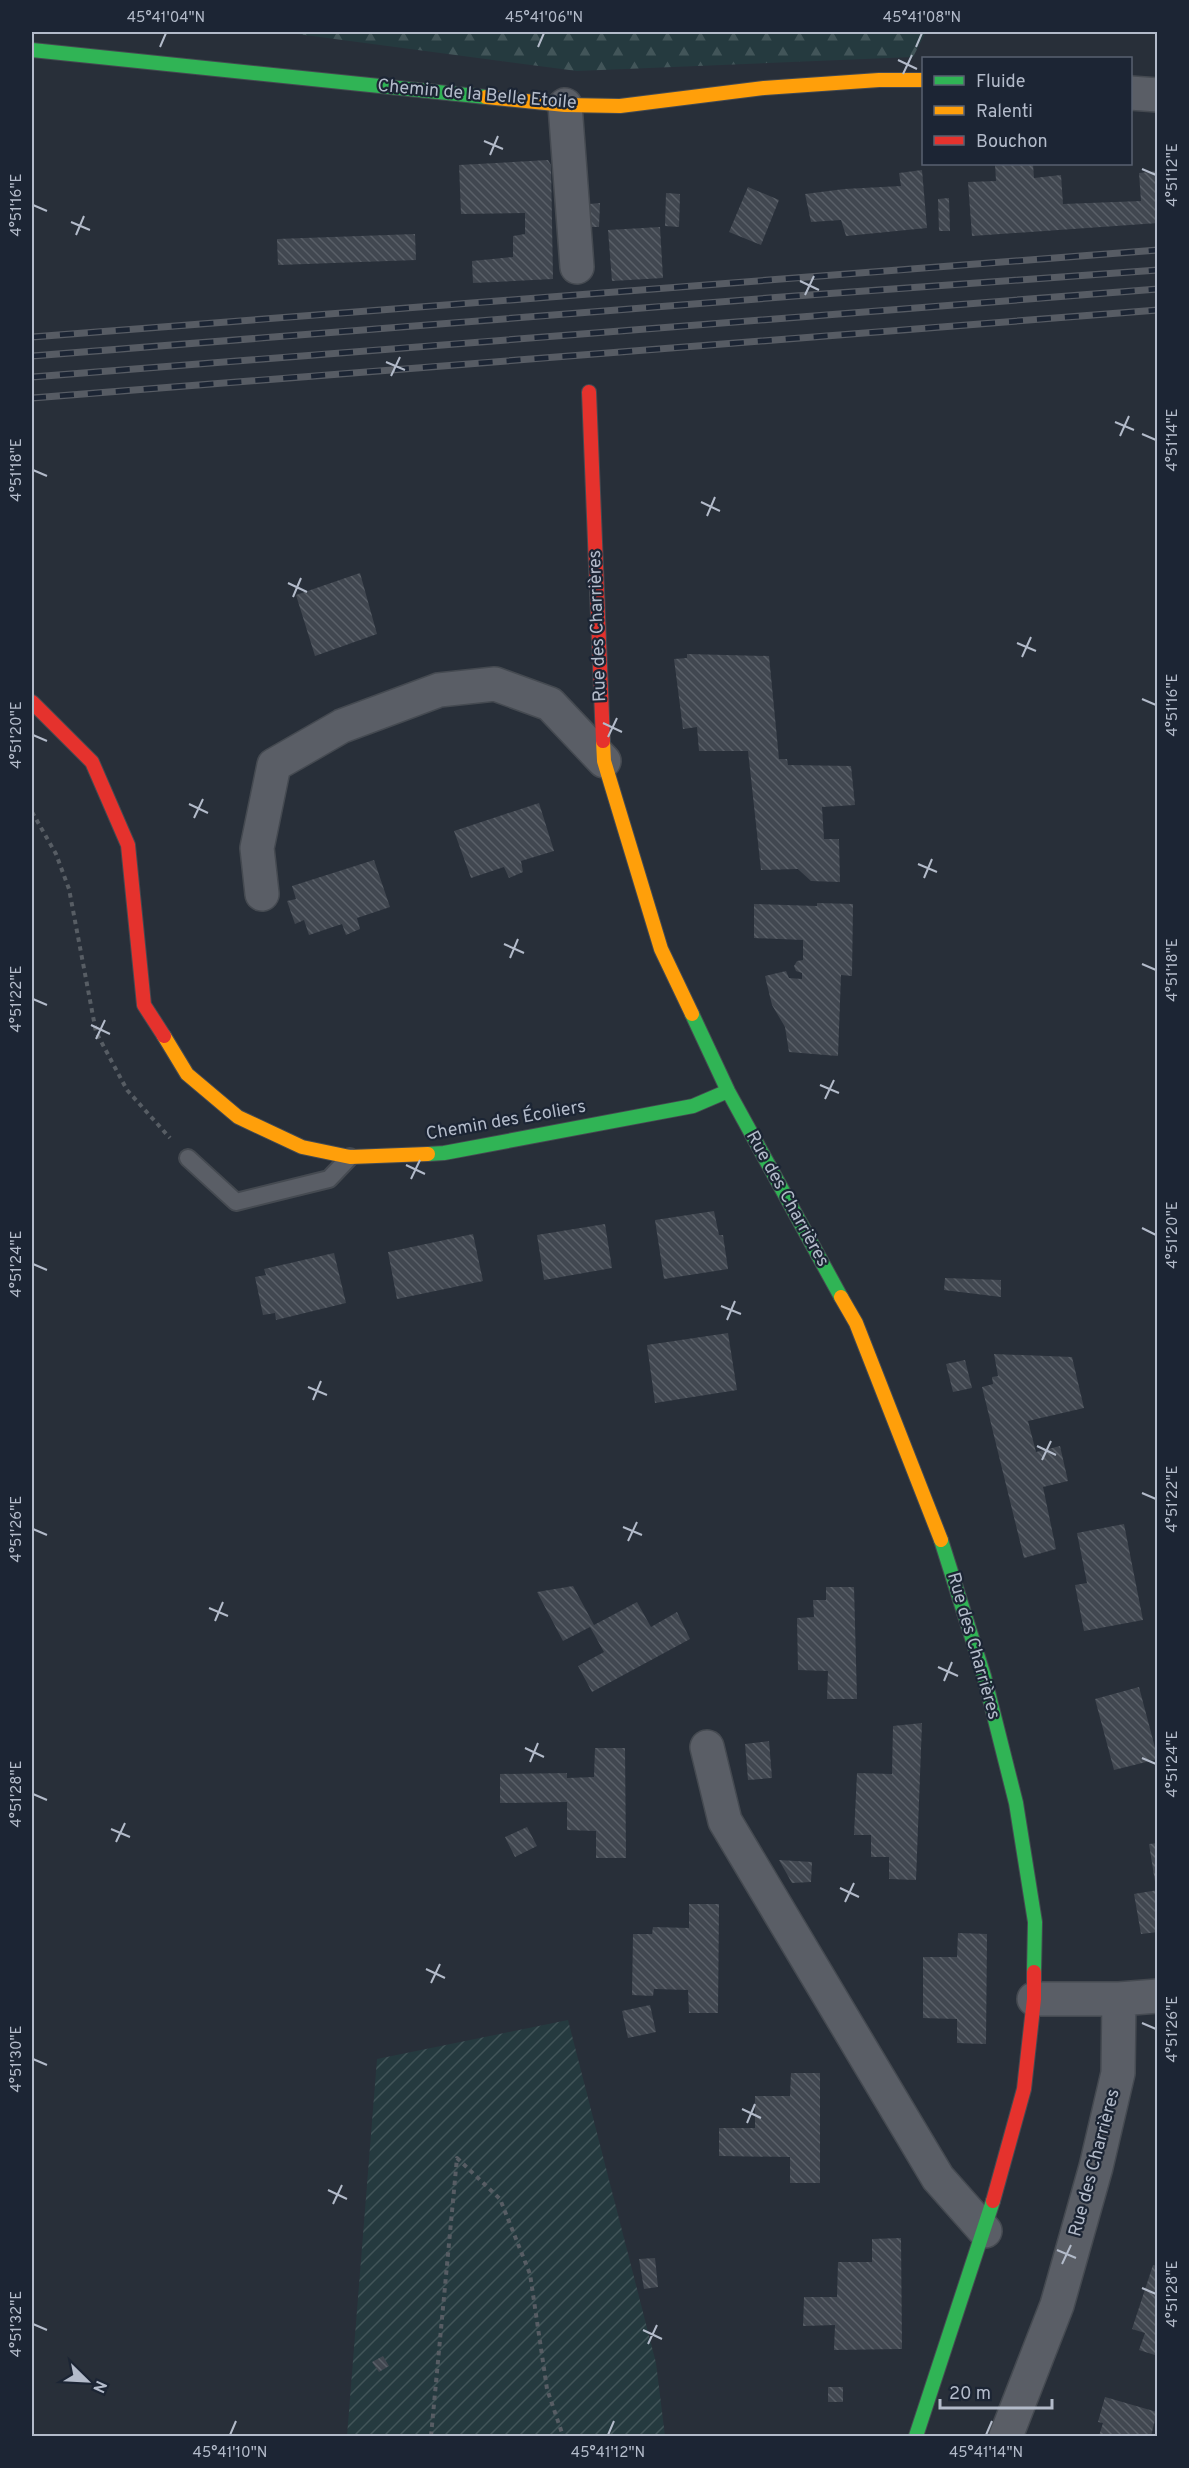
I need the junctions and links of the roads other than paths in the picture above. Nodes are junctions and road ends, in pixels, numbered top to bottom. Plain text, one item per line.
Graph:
1 (32, 50) edge
2 (922, 80) edge
3 (1132, 93) edge
4 (1158, 95) edge
5 (565, 105) junction
6 (577, 267) dead end
7 (589, 392) dead end
8 (32, 702) edge
9 (604, 762) junction
10 (262, 894) dead end
11 (728, 1091) junction
12 (350, 1156) junction
13 (188, 1158) dead end
14 (707, 1747) dead end
15 (1158, 1996) edge
16 (1034, 1999) junction
17 (1119, 1999) junction
18 (986, 2231) junction
19 (916, 2436) edge
20 (1006, 2436) edge

1 - 5 street, Chemin de la Belle Etoile
2 - 5 street, Chemin de la Belle Etoile
3 - 4 street
5 - 6 street
7 - 9 street, Rue des Charrières
8 - 12 street, Chemin des Écoliers
9 - 10 street
9 - 11 street, Rue des Charrières
11 - 12 street, Chemin des Écoliers
11 - 16 street, Rue des Charrières
12 - 13 lane
14 - 18 street
15 - 17 street
16 - 17 street
16 - 18 street, Rue des Charrières
17 - 20 street, Rue des Charrières
18 - 19 street, Rue des Charrières

